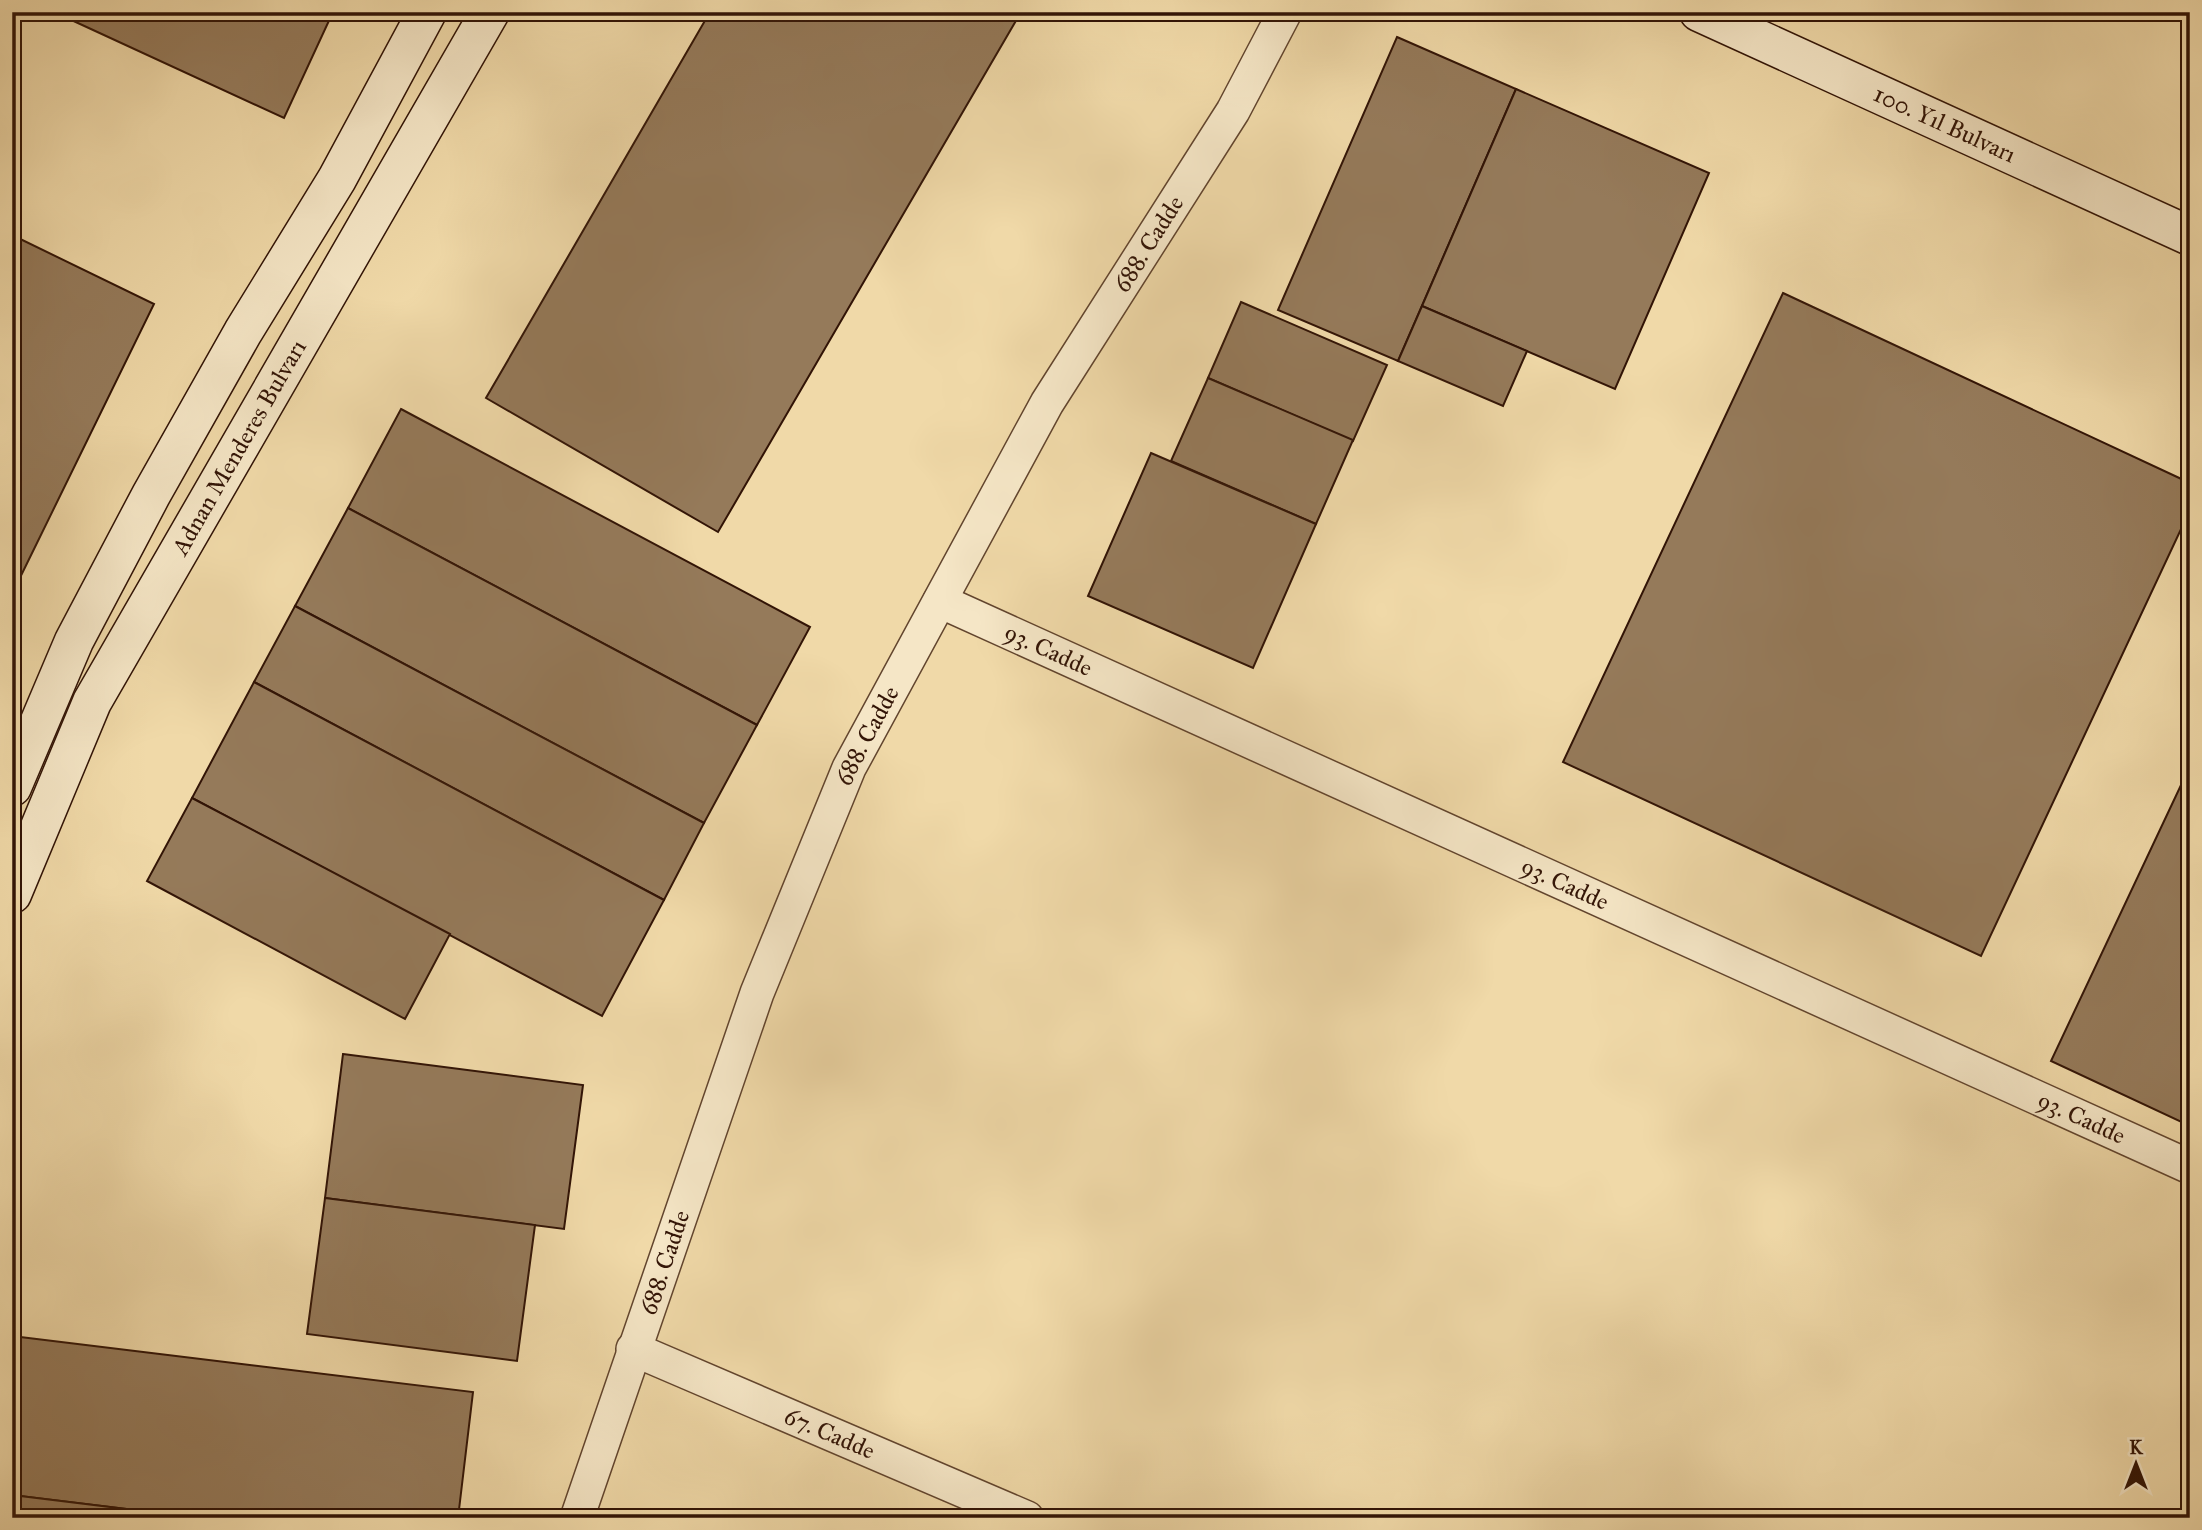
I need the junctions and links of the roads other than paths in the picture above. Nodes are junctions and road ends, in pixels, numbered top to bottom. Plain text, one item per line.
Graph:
1 (427, 12) edge
2 (490, 12) edge
3 (1285, 12) edge
4 (1699, 12) edge
5 (2190, 236) edge
6 (940, 601) junction
7 (12, 787) edge
8 (12, 894) edge
9 (2190, 1167) edge
10 (633, 1349) junction
11 (577, 1518) edge
12 (1027, 1518) edge

1 - 7 street
2 - 8 street, Adnan Menderes Bulvarı
3 - 6 street, 688. Cadde
4 - 5 street, 100. Yıl Bulvarı
6 - 9 street, 93. Cadde
6 - 10 street, 688. Cadde
10 - 11 street, 688. Cadde
10 - 12 street, 67. Cadde

